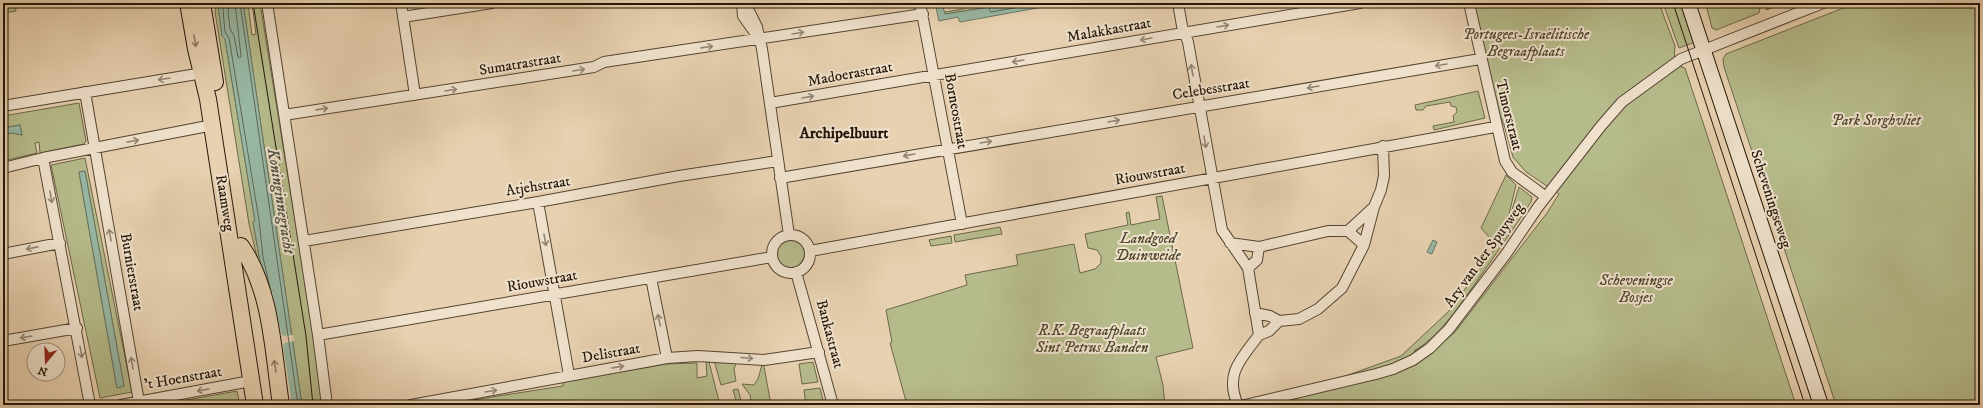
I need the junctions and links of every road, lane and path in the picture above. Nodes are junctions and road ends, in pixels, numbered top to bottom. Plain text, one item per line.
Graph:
1 (188, 3) edge
2 (202, 3) edge
3 (267, 3) edge
4 (401, 3) edge
5 (492, 3) edge
6 (743, 3) edge
7 (920, 3) edge
8 (1178, 3) edge
9 (1360, 3) edge
10 (1468, 3) edge
11 (1688, 3) edge
12 (1818, 4) edge
13 (923, 14) junction
14 (403, 17) junction
15 (1185, 33) junction
16 (759, 39) junction
17 (1703, 50) junction
18 (1480, 59) junction
19 (203, 73) junction
20 (934, 75) junction
21 (86, 92) junction
22 (415, 95) junction
23 (770, 103) junction
24 (3, 106) edge
25 (1199, 106) junction
26 (284, 115) junction
27 (213, 125) junction
28 (1495, 126) junction
29 (1382, 146) junction
30 (94, 148) junction
31 (948, 148) junction
32 (43, 158) junction
33 (778, 161) junction
34 (3, 168) edge
35 (780, 178) junction
36 (1211, 178) junction
37 (1542, 194) dead end
38 (538, 202) junction
39 (1374, 207) junction
40 (962, 224) junction
41 (1348, 231) junction
42 (788, 235) junction
43 (304, 241) junction
44 (60, 243) junction
45 (1230, 243) junction
46 (1364, 245) junction
47 (241, 246) junction
48 (1259, 247) junction
49 (810, 251) junction
50 (3, 254) edge
51 (772, 257) junction
52 (1248, 268) junction
53 (796, 272) junction
54 (651, 278) junction
55 (555, 294) junction
56 (1255, 313) junction
57 (1279, 321) junction
58 (77, 328) junction
59 (318, 335) junction
60 (1259, 335) junction
61 (3, 341) edge
62 (819, 352) junction
63 (667, 358) junction
64 (569, 375) junction
65 (251, 382) junction
66 (452, 401) edge
67 (139, 402) junction
68 (90, 405) edge
69 (121, 405) edge
70 (255, 405) edge
71 (264, 405) edge
72 (281, 405) edge
73 (327, 405) edge
74 (411, 405) edge
75 (833, 405) edge
76 (1238, 405) edge
77 (1245, 405) edge
78 (1821, 405) edge

1 -> 19 main road, Raamweg
2 - 47 main road, Raamweg
3 - 26 street
4 - 14 street
5 - 14 street
6 - 16 street
7 - 13 street, Borneostraat
8 - 15 street
15 -> 9 street, Malakkastraat
10 - 18 street, Timorstraat
11 - 17 street, Scheveningseweg
12 - 17 street, Ary van der Spuyweg
16 -> 13 street, Sumatrastraat
13 - 20 street, Borneostraat
14 - 22 street
15 -> 20 street, Malakkastraat
25 -> 15 street
22 -> 16 street, Sumatrastraat
16 - 23 street
17 - 77 street, Ary van der Spuyweg
17 - 78 street, Scheveningseweg
18 -> 25 street, Celebesstraat
18 - 28 street, Timorstraat
19 -> 21 street
19 - 27 main road, Raamweg
23 -> 20 street, Madoerastraat
20 - 31 street, Borneostraat
21 - 24 street
21 - 30 street, Burnierstraat
26 -> 22 street, Sumatrastraat
23 - 33 street
31 -> 25 street, Celebesstraat
25 -> 36 street
26 - 43 street
30 -> 27 street
27 - 65 main road, Raamweg
28 - 29 street, Riouwstraat
28 - 37 street, Timorstraat
29 - 36 street, Riouwstraat
29 - 39 street
30 - 32 street
67 -> 30 street, Burnierstraat
31 -> 35 street, Celebesstraat
31 - 40 street, Borneostraat
32 - 34 street
32 -> 44 street
33 - 35 street
33 - 38 street, Atjehstraat
35 - 42 street
36 - 40 street, Riouwstraat
36 - 45 street
38 - 43 street, Atjehstraat
38 -> 55 street
39 - 41 street
39 - 46 street
40 - 49 street, Riouwstraat
41 - 46 street
41 - 48 street
42 - 49 street
42 - 51 street
43 - 59 street
44 -> 50 street
44 - 58 street
45 - 48 street
45 - 52 street
46 - 57 street
47 - 71 main road, Raamweg
72 -> 47 main road
48 - 52 street
49 - 53 street
51 - 53 street
51 - 54 street, Riouwstraat
52 - 56 street
53 - 62 street, Bankastraat
54 - 55 street, Riouwstraat
63 -> 54 street
55 - 59 street, Riouwstraat
55 - 64 street
56 - 57 street
56 - 60 street
57 - 60 street
58 -> 61 street
58 -> 68 street
59 - 73 street
60 - 76 street
63 -> 62 street, Delistraat
62 - 75 street, Bankastraat
64 -> 63 street, Delistraat
66 -> 64 street, Delistraat
65 -> 67 street, 't Hoenstraat
65 - 70 main road, Raamweg
66 - 74 street, Delistraat
67 - 69 street, 't Hoenstraat

